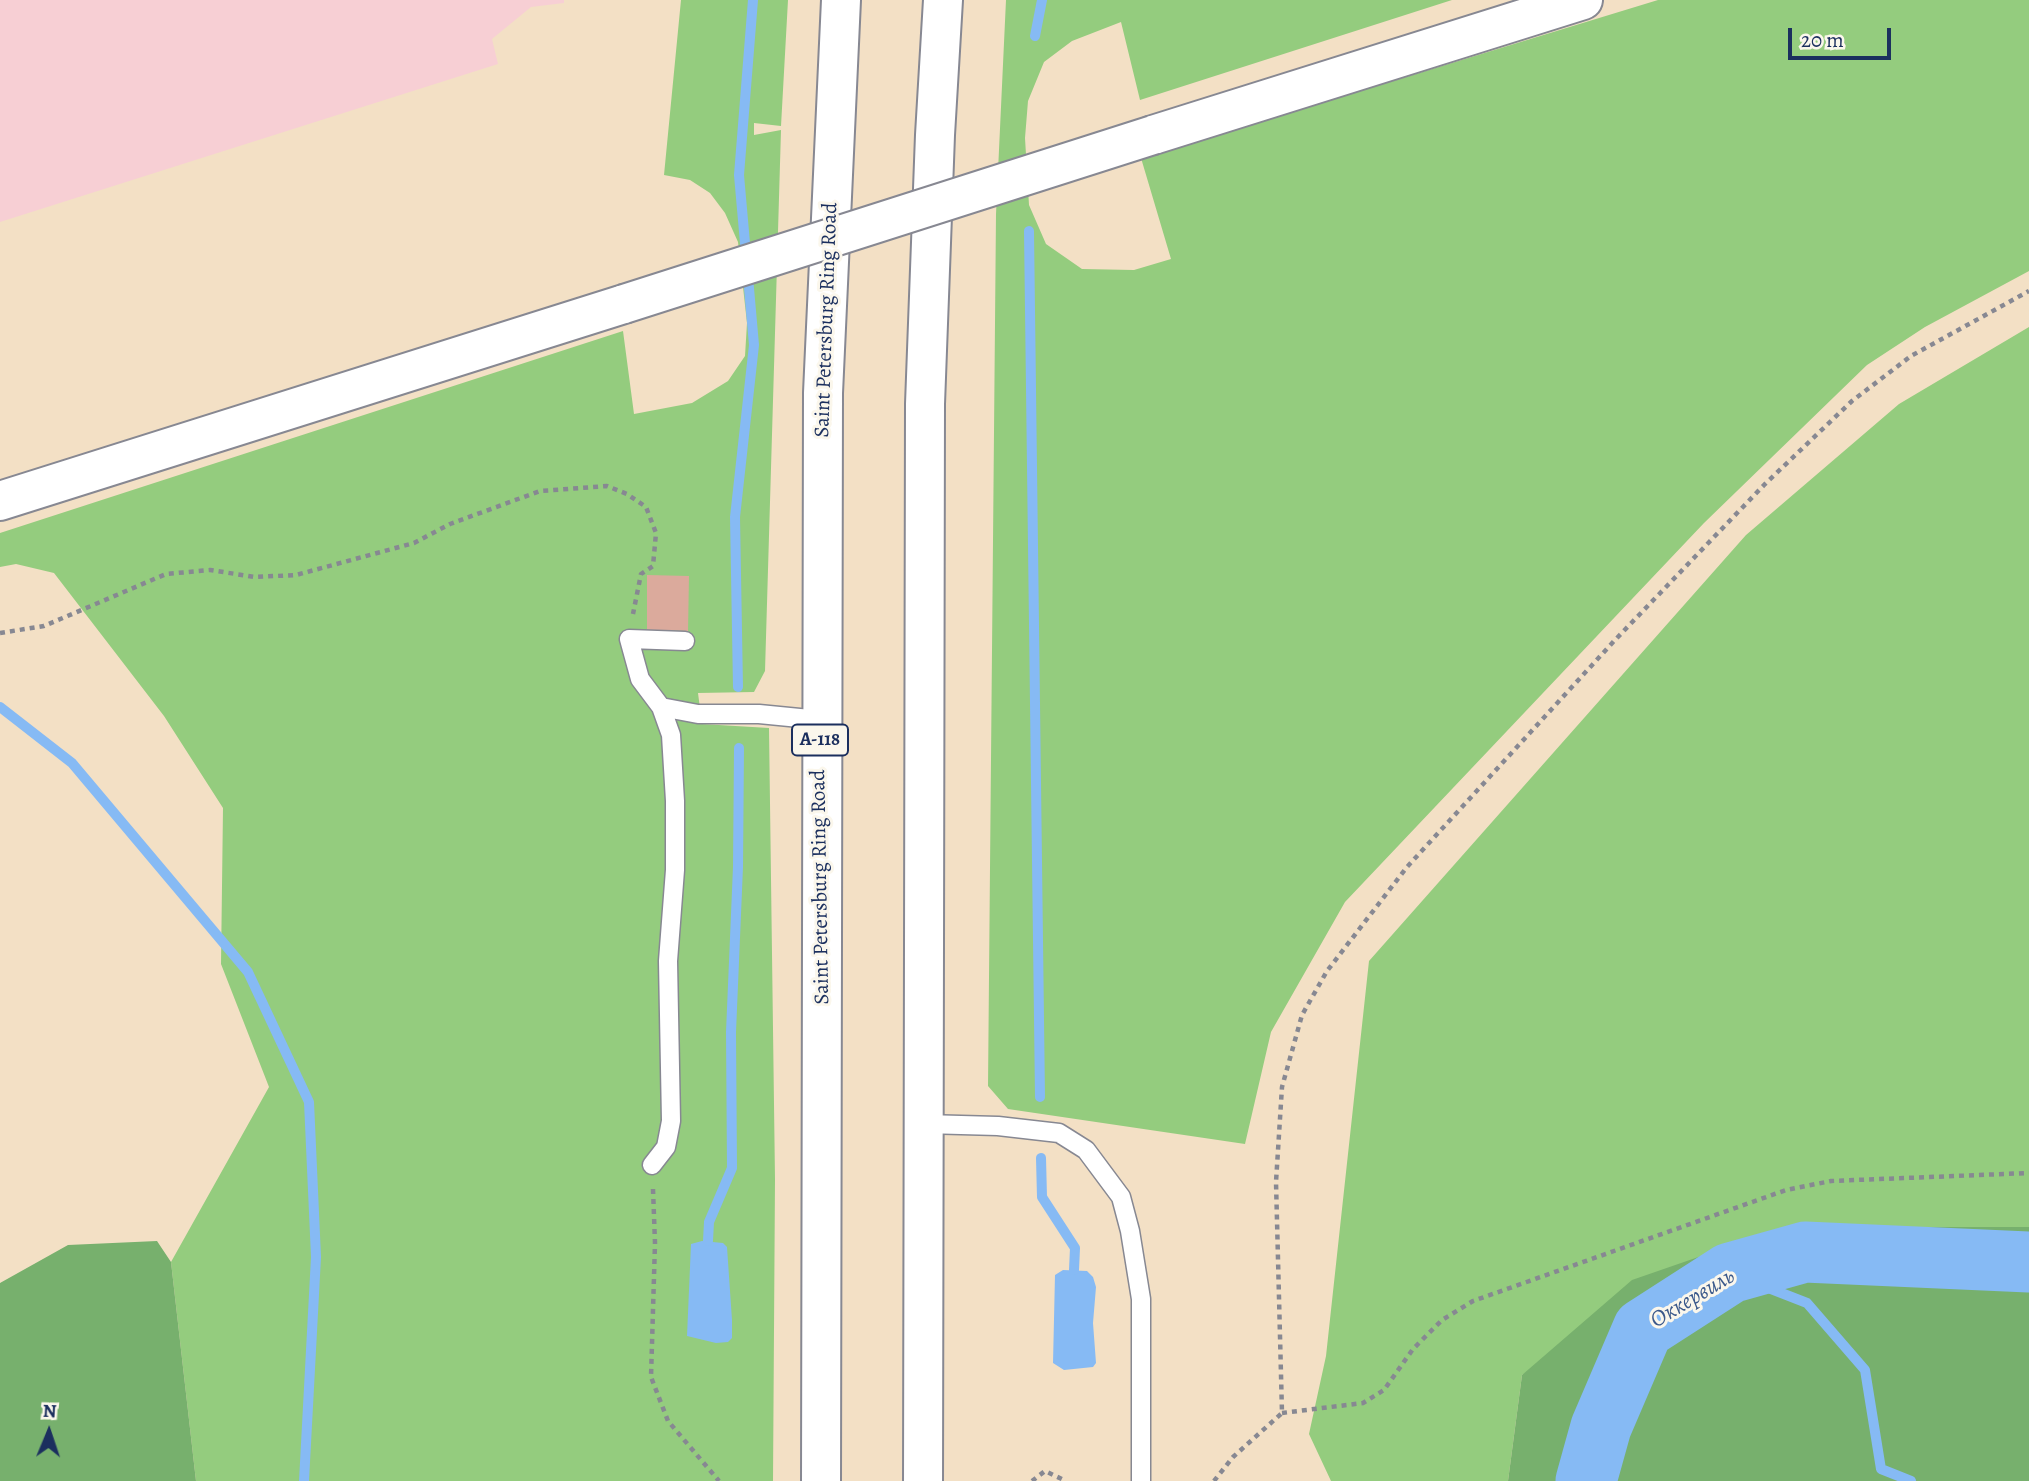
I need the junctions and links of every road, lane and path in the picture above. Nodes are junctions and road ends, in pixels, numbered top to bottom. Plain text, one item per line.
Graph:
1 (841, 0) edge
2 (943, 0) edge
3 (1583, 0) edge
4 (2029, 291) edge
5 (0, 501) edge
6 (0, 634) edge
7 (629, 639) junction
8 (685, 641) dead end
9 (661, 707) junction
10 (820, 720) junction
11 (924, 1124) junction
12 (652, 1165) joint
13 (2029, 1173) edge
14 (1283, 1413) junction
15 (719, 1481) edge
16 (821, 1481) edge
17 (923, 1481) edge
18 (1032, 1481) edge
19 (1066, 1481) edge
20 (1141, 1481) edge
21 (1214, 1481) edge

1 - 10 main road, Saint Petersburg Ring Road / А-118
2 - 11 main road
3 - 5 main road, bridge
4 - 14 path
6 - 7 path
7 - 8 lane
7 - 9 lane
9 - 10 lane
9 - 12 lane
10 - 16 main road, Saint Petersburg Ring Road / А-118
11 - 17 main road
11 - 20 lane
12 - 15 path
13 - 14 path
14 - 21 path
18 - 19 path

